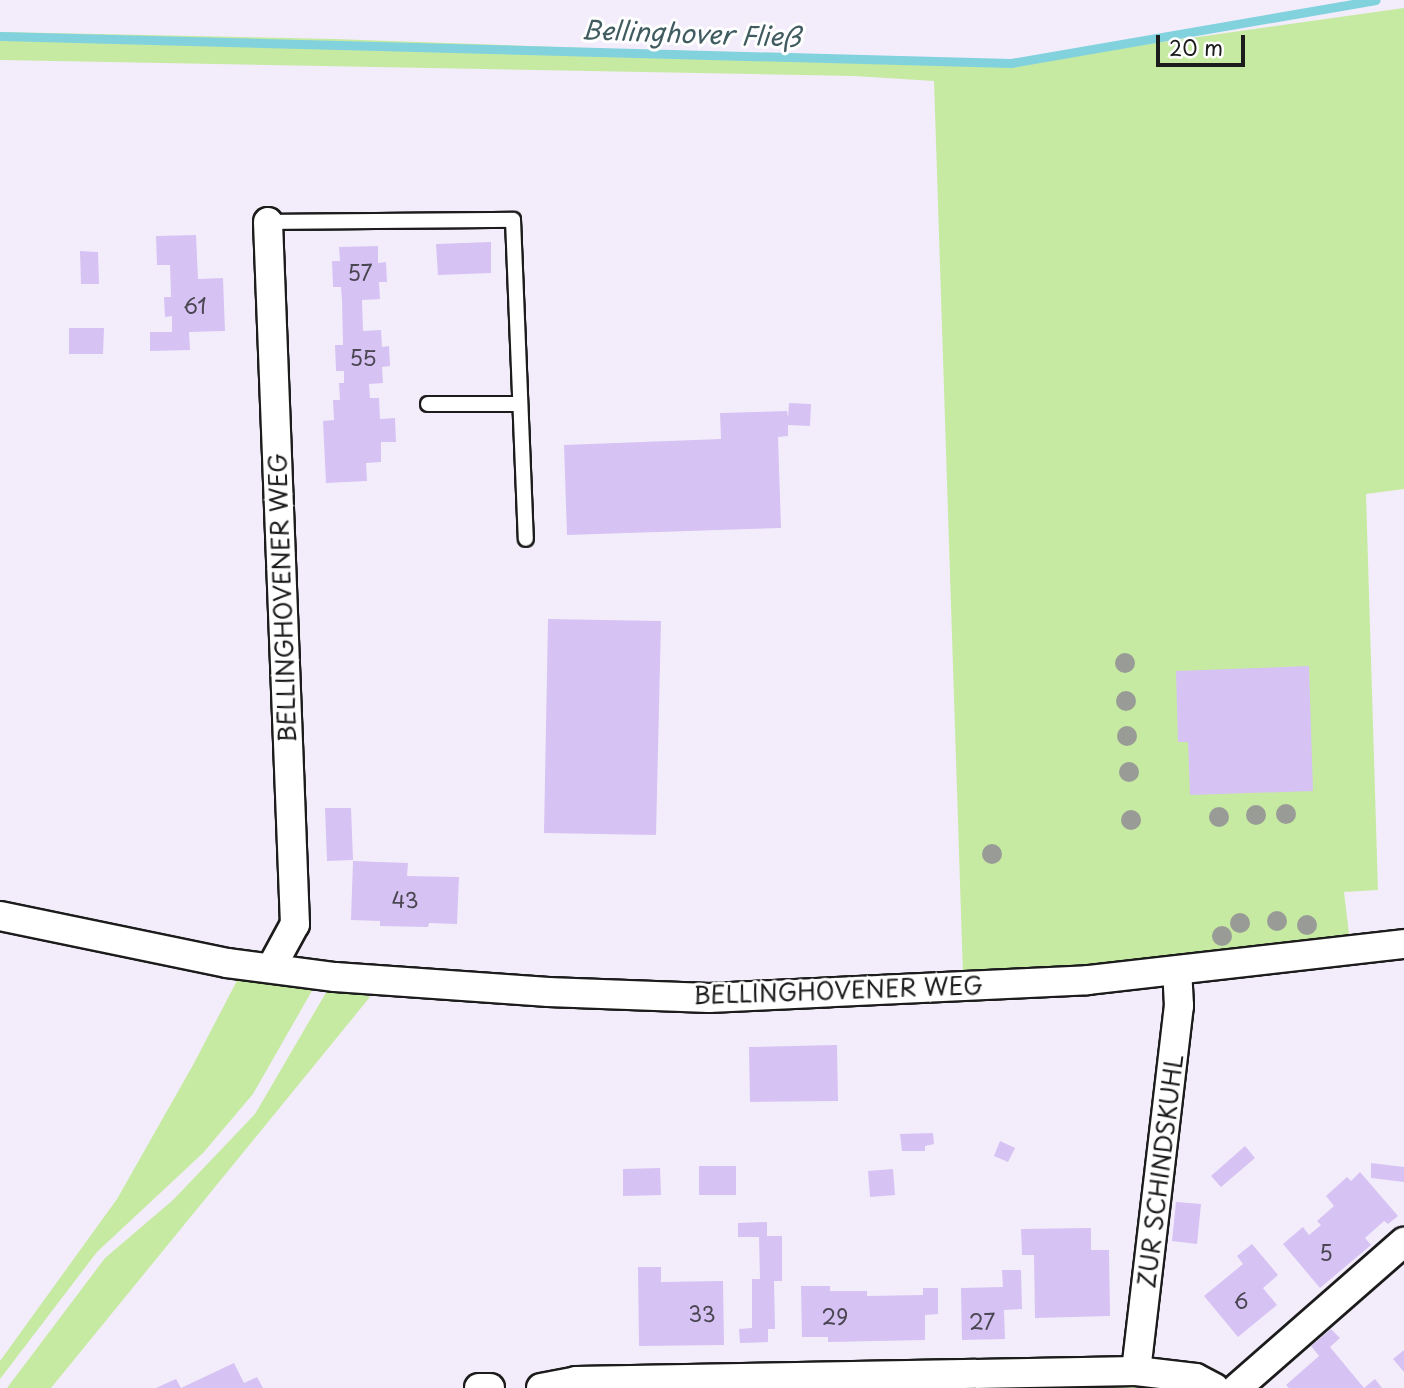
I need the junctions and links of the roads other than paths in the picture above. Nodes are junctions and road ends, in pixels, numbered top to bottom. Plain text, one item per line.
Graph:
1 (268, 222) joint
2 (428, 404) dead end
3 (520, 404) junction
4 (526, 540) dead end
5 (0, 916) edge
6 (1404, 944) edge
7 (271, 968) junction
8 (1177, 972) junction
9 (1404, 1242) edge
10 (1136, 1371) junction
11 (1039, 1381) edge
12 (704, 1384) edge
13 (479, 1388) edge
14 (490, 1388) edge
15 (541, 1388) edge
16 (1215, 1388) edge
17 (1237, 1388) edge

1 - 3 lane
1 - 7 street, BELLINGHOVENER WEG
2 - 3 lane
3 - 4 lane
5 - 7 street, BELLINGHOVENER WEG
6 - 8 street, BELLINGHOVENER WEG
7 - 8 street, BELLINGHOVENER WEG
8 - 10 street, ZUR SCHINDSKUHL
9 - 17 street
10 - 11 street
10 - 16 street
11 - 12 street
12 - 15 street
13 - 14 street

